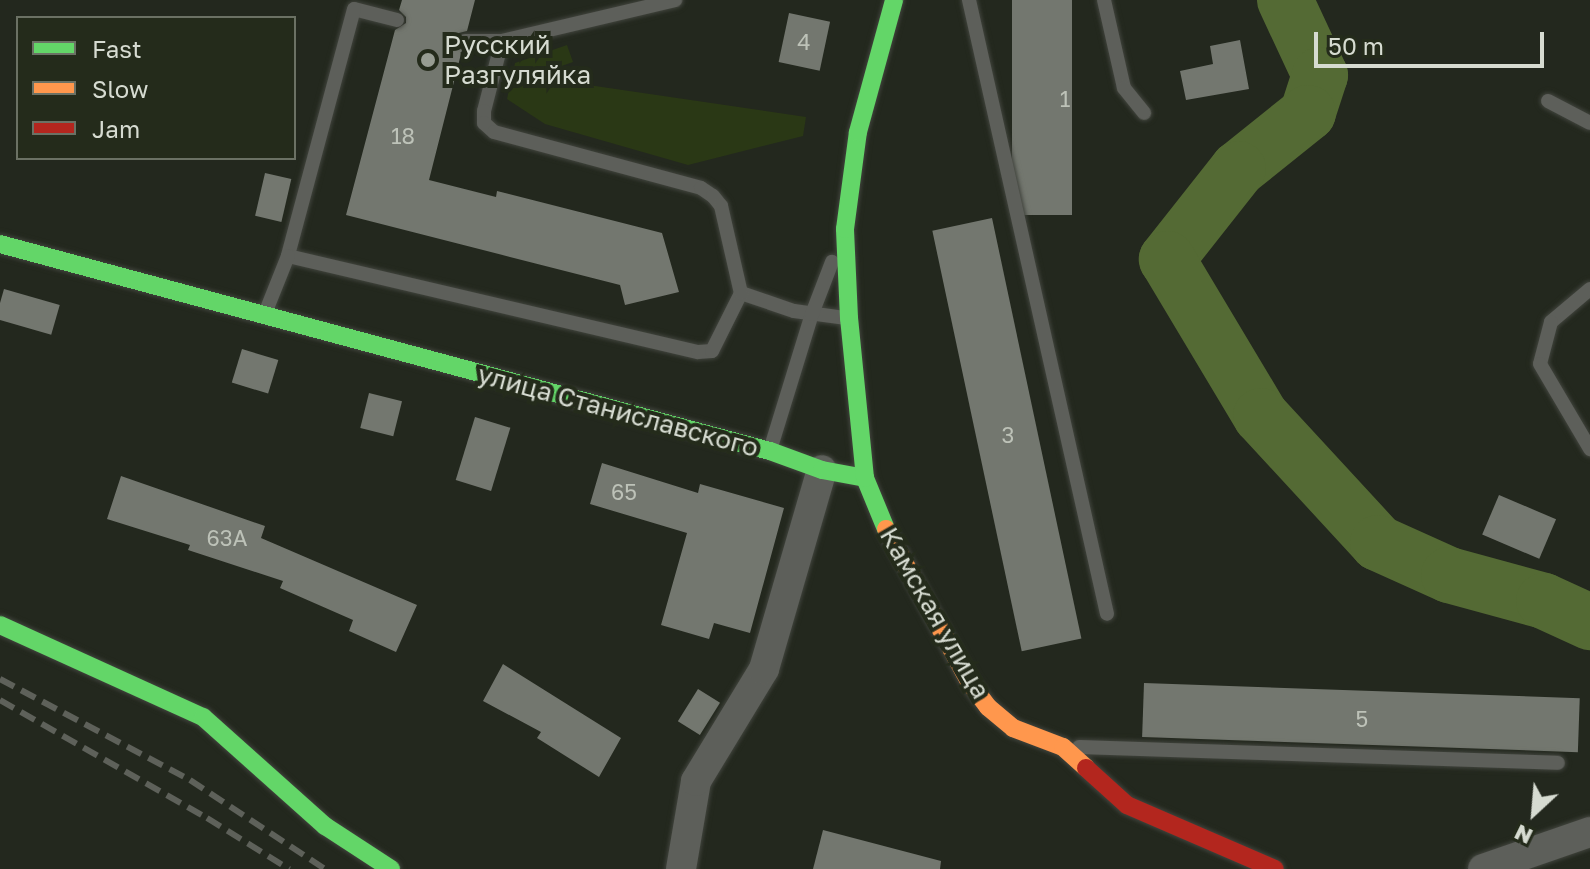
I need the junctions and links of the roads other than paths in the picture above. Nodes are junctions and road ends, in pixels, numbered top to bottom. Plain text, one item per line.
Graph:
1 (675, 0) edge
2 (894, 0) edge
3 (969, 0) edge
4 (1104, 0) edge
5 (356, 5) edge
6 (397, 20) dead end
7 (465, 41) dead end
8 (502, 41) junction
9 (1548, 101) dead end
10 (1144, 113) dead end
11 (1590, 123) edge
12 (845, 229) junction
13 (0, 244) edge
14 (288, 256) junction
15 (1590, 289) edge
16 (741, 293) junction
17 (812, 314) junction
18 (265, 315) junction
19 (849, 318) junction
20 (1590, 449) edge
21 (770, 451) junction
22 (822, 470) junction
23 (865, 478) junction
24 (1107, 614) dead end
25 (0, 625) edge
26 (1063, 747) junction
27 (1558, 763) dead end
28 (1590, 832) edge
29 (391, 869) edge
30 (681, 869) edge
31 (1275, 869) edge
32 (1483, 869) edge

1 - 8 lane
2 - 12 street, Камская улица
3 - 24 lane
4 - 10 lane
5 - 6 lane
5 - 14 lane
7 - 8 lane
8 - 16 lane
9 - 11 lane
12 - 17 lane
12 - 19 street, Камская улица
13 - 18 street, улица Станиславского
14 - 16 lane
14 - 18 lane
15 - 20 lane
16 - 17 lane
17 - 19 lane
17 - 21 lane
18 - 21 street, улица Станиславского
19 - 23 street, Камская улица
21 - 22 street, улица Станиславского
22 - 23 street
22 - 30 street
23 - 26 street, Камская улица
25 - 29 street
26 - 27 lane
26 - 31 street, Камская улица
28 - 32 street

